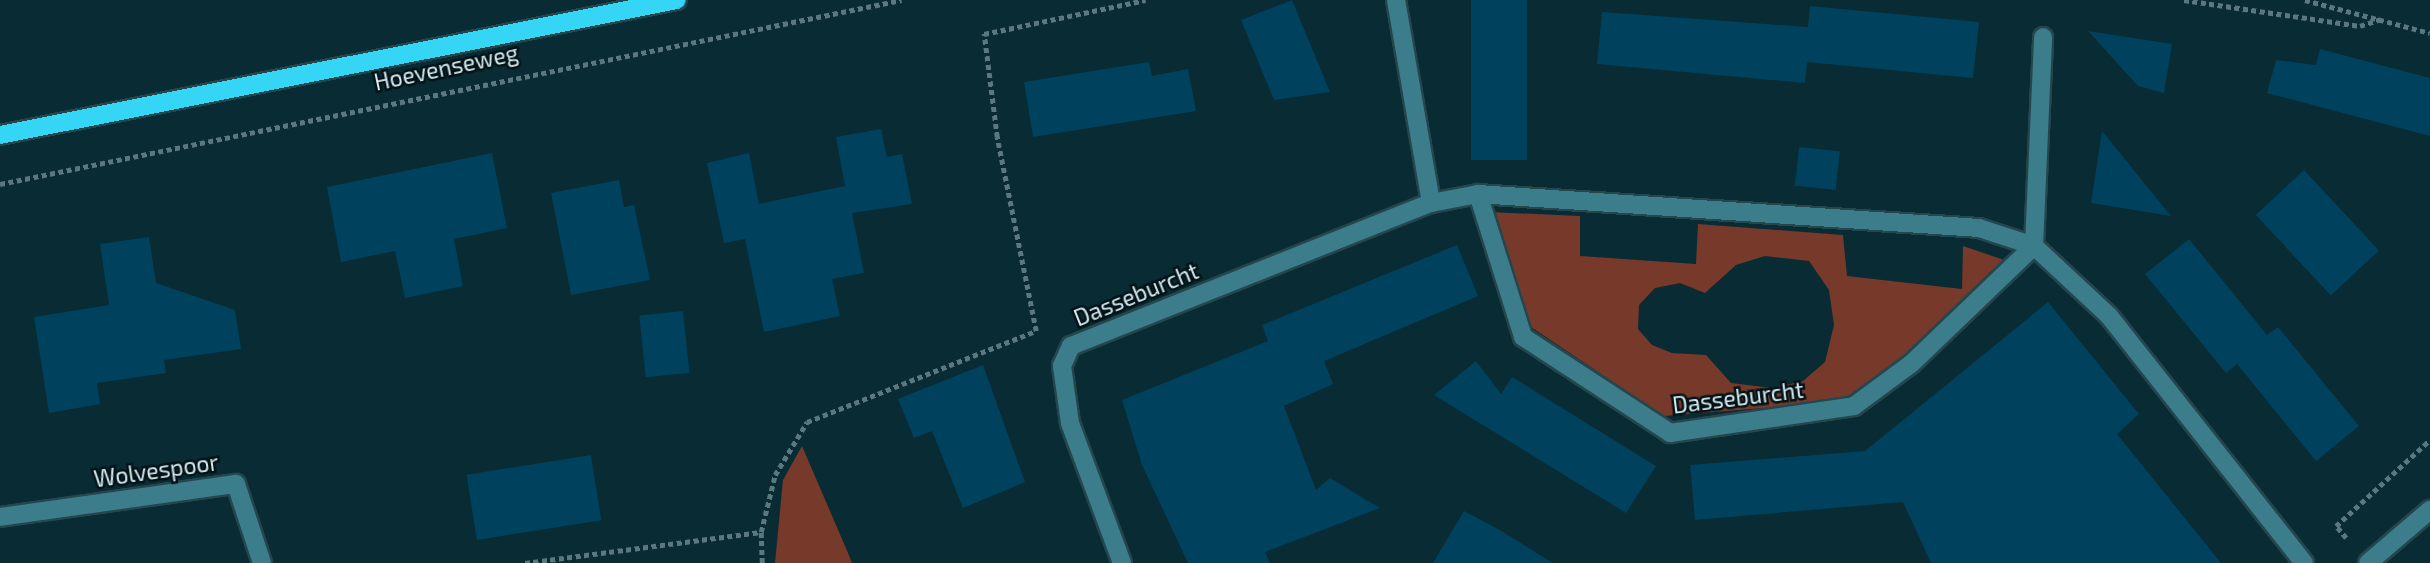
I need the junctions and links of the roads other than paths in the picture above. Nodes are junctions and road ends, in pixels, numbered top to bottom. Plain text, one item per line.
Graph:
1 (677, 0) edge
2 (1396, 0) edge
3 (2043, 37) dead end
4 (0, 135) edge
5 (1478, 194) junction
6 (1432, 203) junction
7 (2034, 246) junction
8 (2430, 510) edge
9 (0, 517) edge
10 (261, 563) edge
11 (1122, 563) edge
12 (2304, 563) edge
13 (2368, 563) edge

1 - 4 main road, Hoevenseweg
2 - 6 street
3 - 7 street
5 - 6 street, Dasseburcht
5 - 7 street, Dasseburcht
5 - 7 street, Dasseburcht
6 - 11 street, Dasseburcht
7 - 12 street, Dasseburcht
8 - 13 street
9 - 10 street, Wolvespoor

